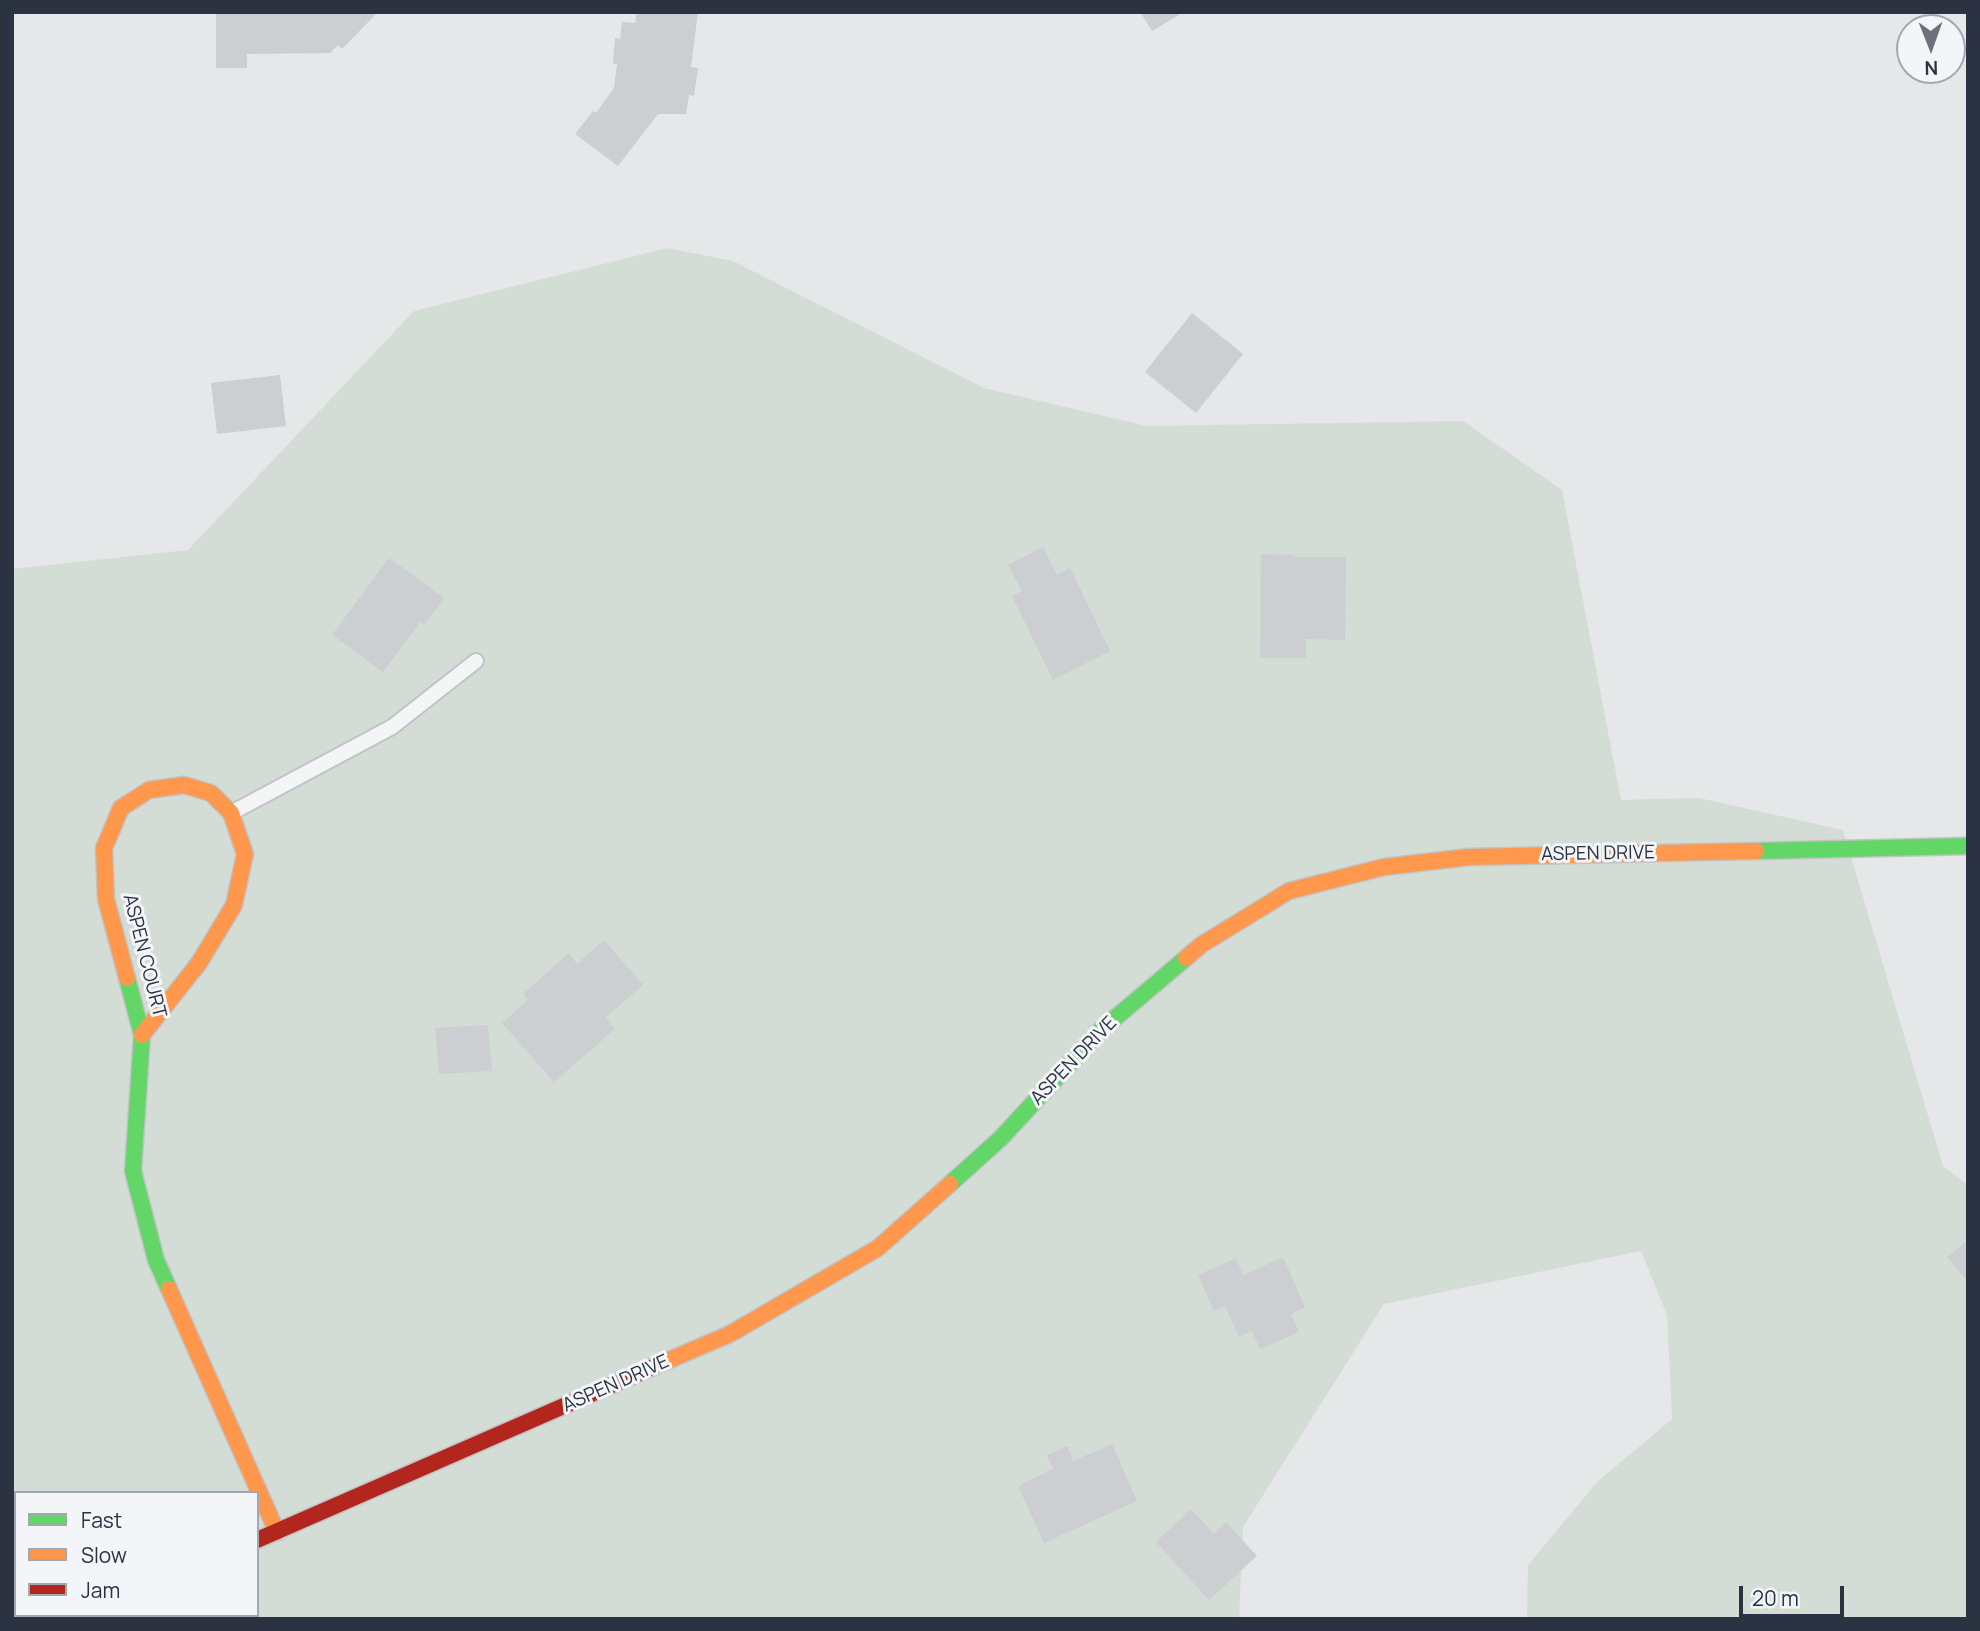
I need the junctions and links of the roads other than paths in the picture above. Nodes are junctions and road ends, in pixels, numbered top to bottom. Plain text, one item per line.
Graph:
1 (475, 661) dead end
2 (231, 813) junction
3 (1968, 846) edge
4 (142, 1035) junction
5 (259, 1491) edge
6 (259, 1492) edge
7 (277, 1532) junction
8 (259, 1539) edge

1 - 2 lane
2 - 4 street, ASPEN COURT
2 - 4 street, ASPEN COURT
3 - 7 street, ASPEN DRIVE
4 - 5 street, ASPEN COURT
6 - 7 street, ASPEN COURT
7 - 8 street, ASPEN DRIVE

